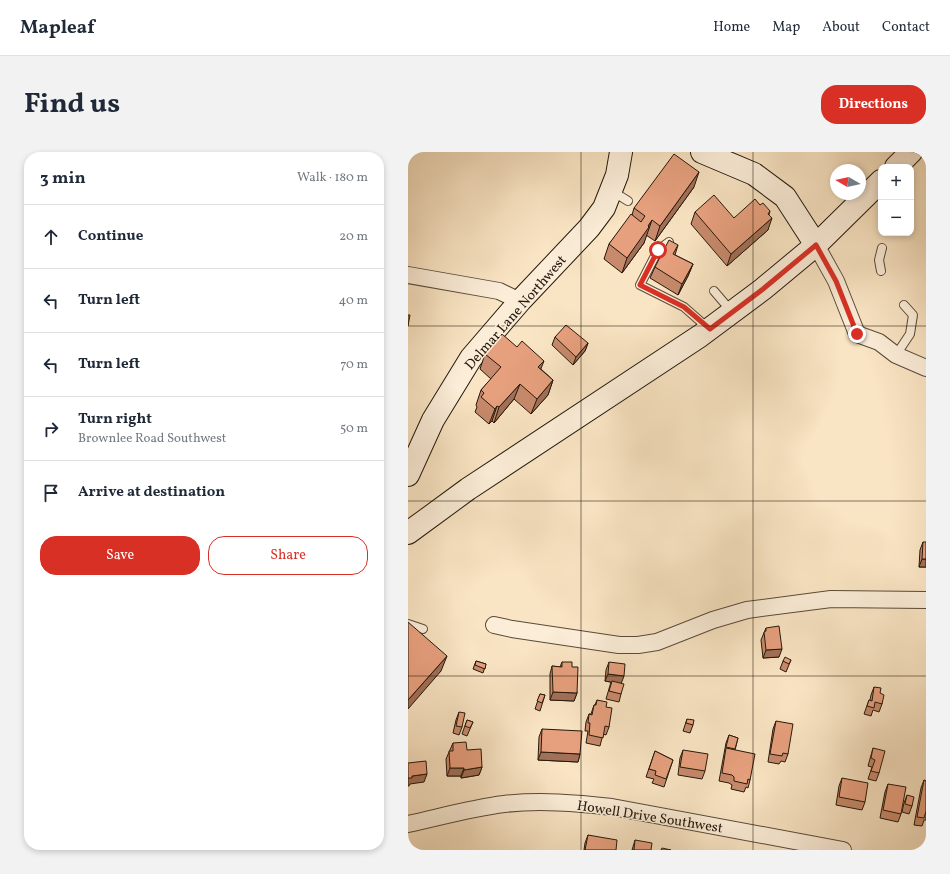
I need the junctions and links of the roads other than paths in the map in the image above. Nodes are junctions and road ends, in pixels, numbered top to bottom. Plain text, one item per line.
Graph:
1 (621, 152) edge
2 (702, 152) edge
3 (911, 152) edge
4 (899, 164) edge
5 (878, 184) edge
6 (669, 242) edge
7 (816, 245) junction
8 (882, 248) dead end
9 (881, 271) dead end
10 (408, 275) edge
11 (714, 291) dead end
12 (520, 301) junction
13 (904, 305) dead end
14 (732, 312) junction
15 (710, 329) junction
16 (896, 355) junction
17 (926, 368) edge
18 (408, 475) edge
19 (408, 533) edge
20 (926, 600) edge
21 (408, 624) edge
22 (494, 625) dead end
23 (423, 629) dead end
24 (408, 824) edge
25 (843, 850) edge

1 - 12 main road, Delmar Lane Northwest
2 - 7 main road
3 - 4 main road
5 - 7 main road
6 - 15 lane
7 - 14 main road
7 - 16 street
8 - 9 lane
10 - 12 street
11 - 14 lane
12 - 18 main road, Delmar Lane Northwest
13 - 16 lane
14 - 15 main road
15 - 19 main road
16 - 17 street
20 - 22 street
21 - 23 lane
24 - 25 street, Howell Drive Southwest

